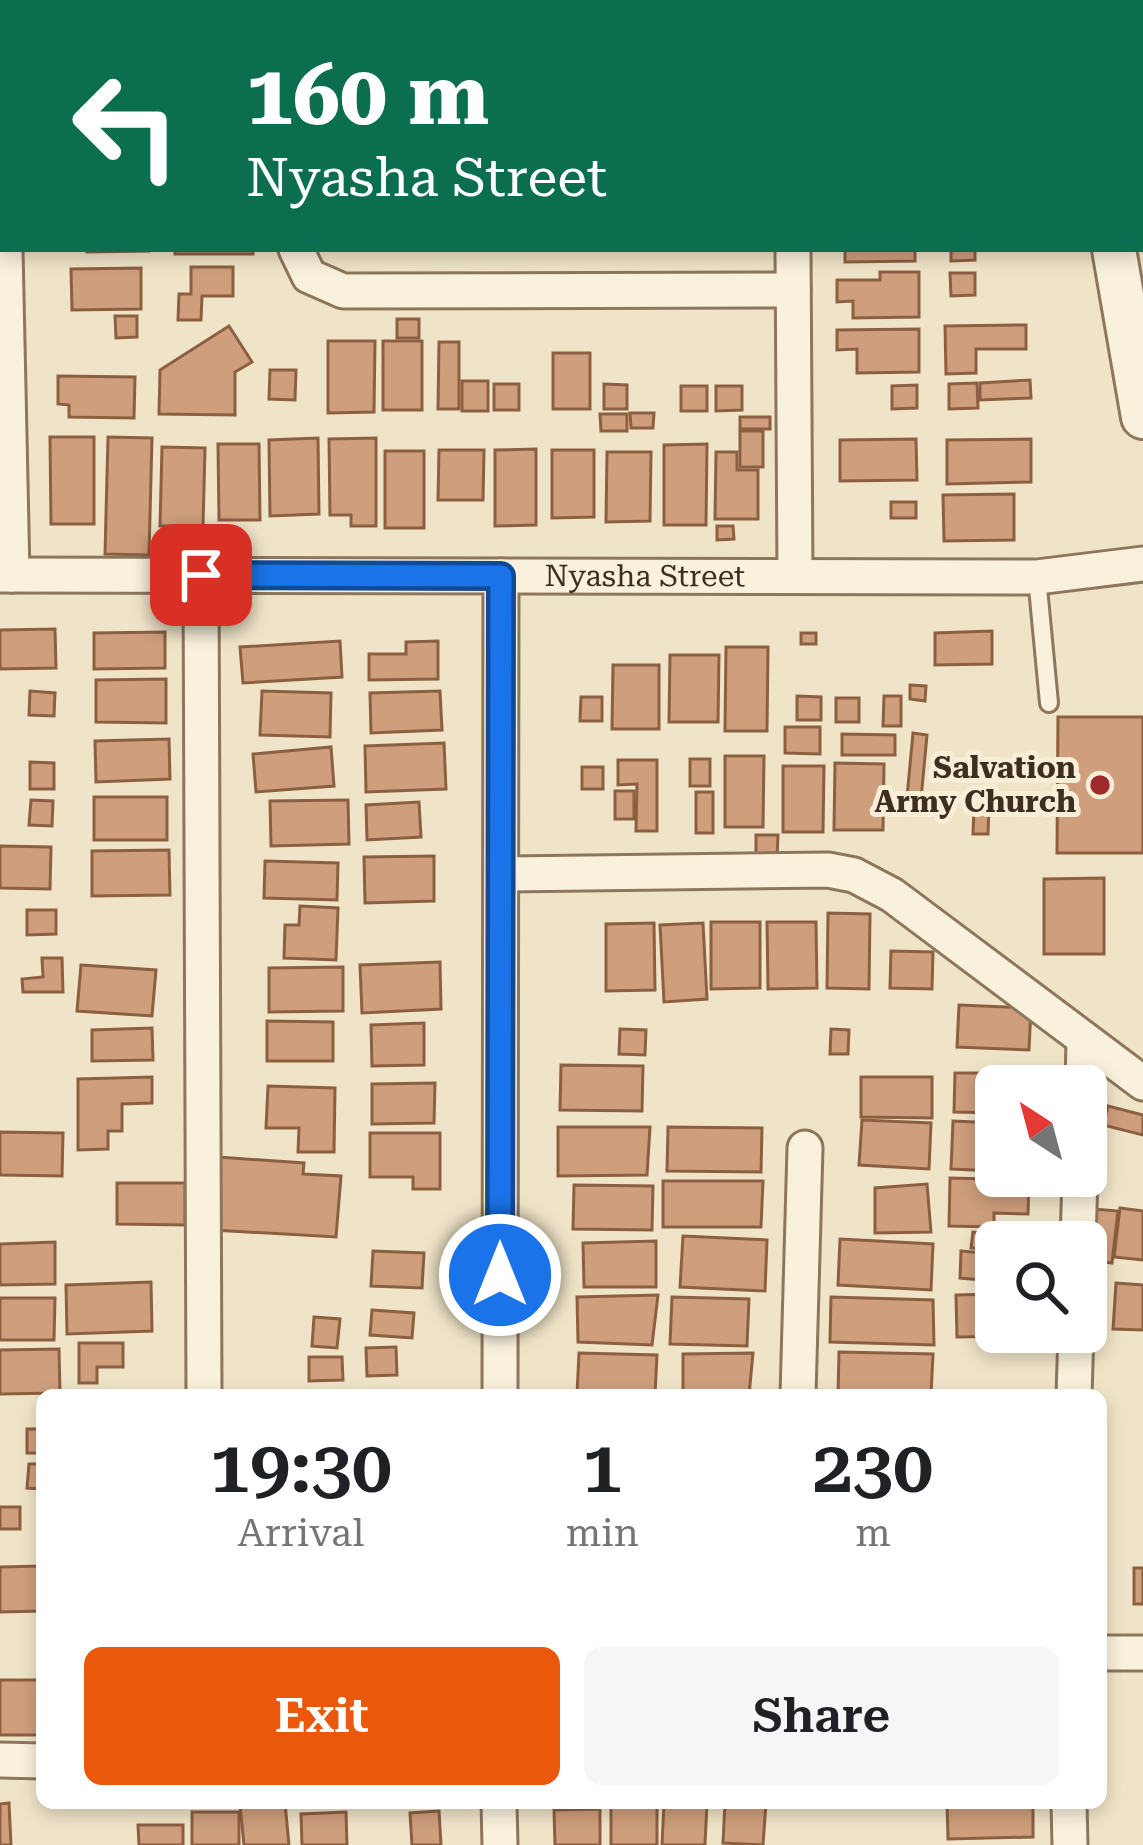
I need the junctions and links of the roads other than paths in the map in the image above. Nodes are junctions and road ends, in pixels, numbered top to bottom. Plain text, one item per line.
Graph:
1 (4, 252) edge
2 (297, 252) edge
3 (793, 252) edge
4 (1115, 252) edge
5 (2, 290) edge
6 (794, 290) junction
7 (1136, 357) edge
8 (1143, 417) edge
9 (1143, 564) edge
10 (6, 575) edge
11 (201, 575) junction
12 (501, 576) junction
13 (795, 576) junction
14 (1037, 577) junction
15 (1049, 703) dead end
16 (502, 874) junction
17 (1084, 1040) junction
18 (1083, 1065) edge
19 (1143, 1083) edge
20 (805, 1148) dead end
21 (1075, 1353) edge
22 (204, 1389) edge
23 (500, 1389) edge
24 (798, 1389) edge
25 (1074, 1389) edge
26 (1107, 1653) edge
27 (1143, 1653) edge
28 (0, 1760) edge
29 (36, 1761) edge
30 (499, 1809) edge
31 (1070, 1809) edge
32 (500, 1845) edge
33 (1070, 1845) edge

1 - 5 street
2 - 6 street
3 - 6 street
4 - 7 street
5 - 10 street
6 - 13 street
7 - 8 street
9 - 14 street, Nyasha Street
10 - 11 street, Nyasha Street
11 - 12 street, Nyasha Street
11 - 22 street
12 - 13 street, Nyasha Street
12 - 16 street
13 - 14 street, Nyasha Street
14 - 15 lane
16 - 17 street
16 - 23 street
17 - 18 street
17 - 19 street
20 - 24 street
21 - 25 street
26 - 27 street
28 - 29 street
30 - 32 street
31 - 33 street

